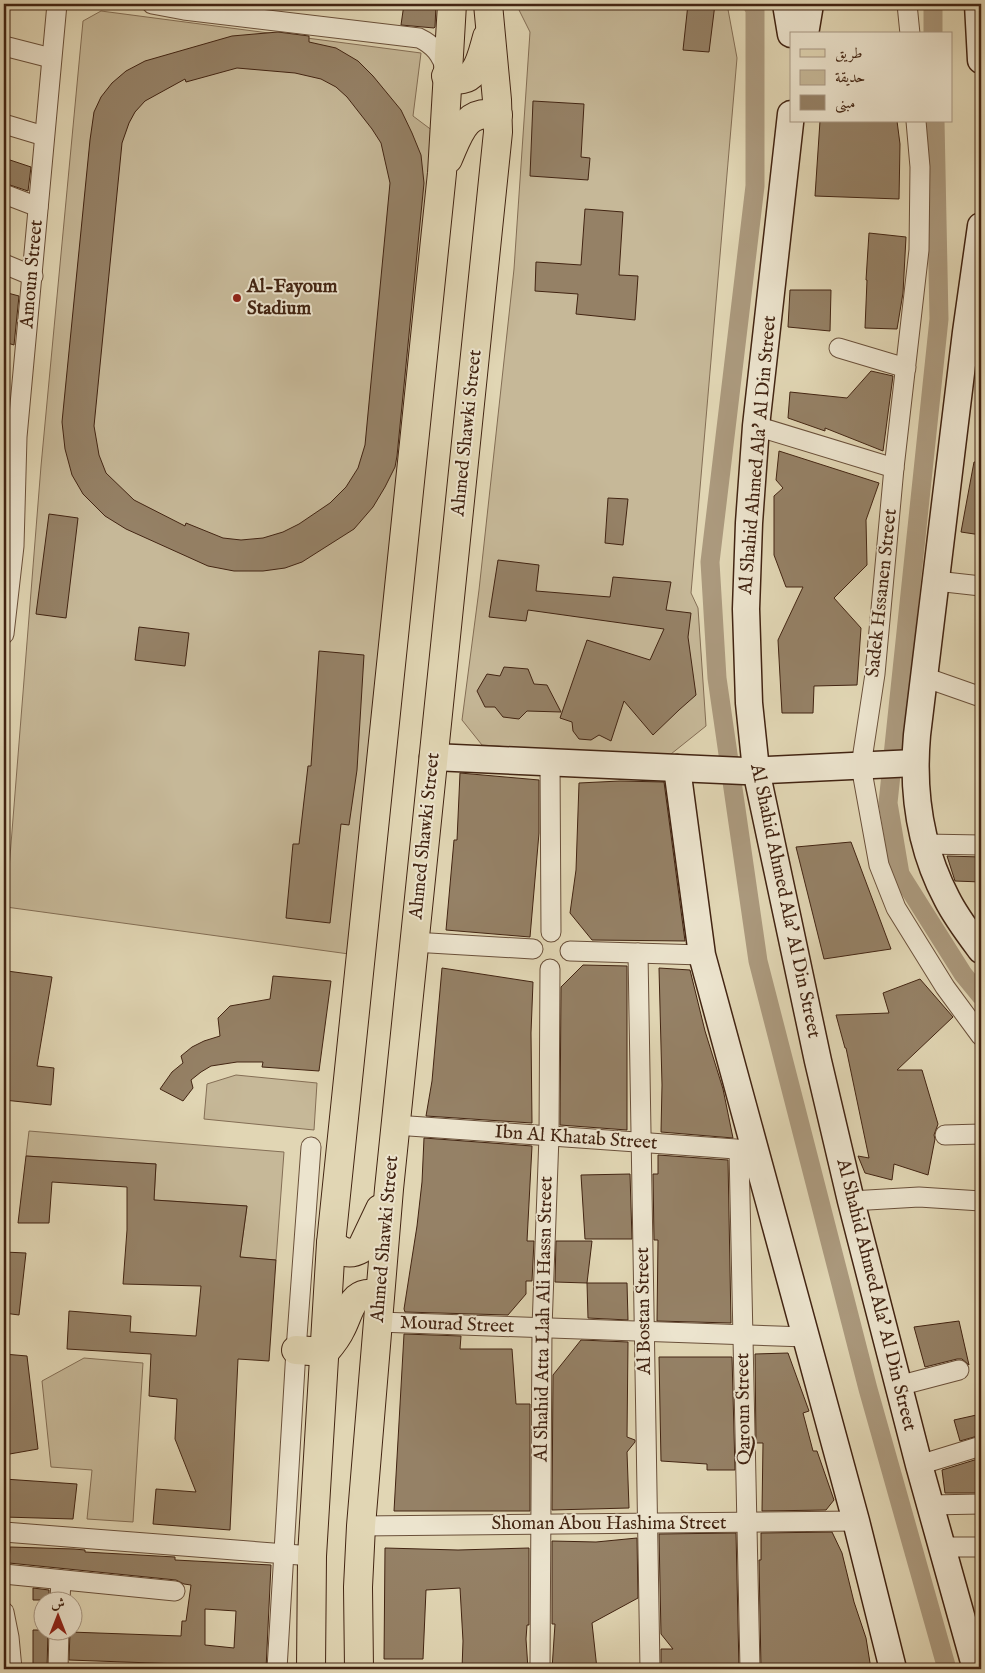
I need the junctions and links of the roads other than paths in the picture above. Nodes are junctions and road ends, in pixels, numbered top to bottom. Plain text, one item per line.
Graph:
1 (57, 4) edge
2 (152, 4) edge
3 (452, 4) edge
4 (786, 4) edge
5 (810, 4) edge
6 (908, 4) edge
7 (184, 7) edge
8 (973, 8) edge
9 (489, 16) edge
10 (791, 32) edge
11 (805, 32) edge
12 (910, 32) edge
13 (4, 46) edge
14 (51, 58) junction
15 (981, 60) edge
16 (446, 76) junction
17 (498, 115) junction
18 (790, 122) edge
19 (916, 122) edge
20 (4, 124) edge
21 (44, 136) junction
22 (442, 173) junction
23 (4, 194) edge
24 (38, 207) junction
25 (981, 226) edge
26 (4, 264) edge
27 (32, 276) junction
28 (974, 334) edge
29 (839, 348) dead end
30 (906, 368) junction
31 (756, 426) junction
32 (894, 468) junction
33 (10, 498) edge
34 (936, 581) junction
35 (981, 586) edge
36 (4, 634) edge
37 (924, 677) junction
38 (981, 697) edge
39 (433, 757) junction
40 (550, 762) junction
41 (910, 763) junction
42 (869, 765) junction
43 (683, 768) junction
44 (750, 770) junction
45 (925, 844) junction
46 (981, 845) edge
47 (551, 932) junction
48 (413, 942) junction
49 (533, 950) junction
50 (981, 950) edge
51 (570, 951) junction
52 (638, 953) junction
53 (702, 954) junction
54 (550, 969) junction
55 (981, 1036) edge
56 (395, 1124) junction
57 (981, 1134) edge
58 (945, 1135) dead end
59 (548, 1136) junction
60 (641, 1143) junction
61 (311, 1147) dead end
62 (748, 1150) junction
63 (389, 1189) junction
64 (851, 1201) junction
65 (981, 1201) edge
66 (331, 1243) junction
67 (380, 1295) junction
68 (378, 1322) junction
69 (542, 1328) junction
70 (644, 1332) junction
71 (743, 1336) junction
72 (806, 1337) junction
73 (296, 1350) junction
74 (325, 1352) junction
75 (959, 1370) dead end
76 (898, 1386) junction
77 (981, 1446) edge
78 (919, 1465) junction
79 (981, 1504) edge
80 (930, 1505) junction
81 (856, 1521) junction
82 (747, 1523) junction
83 (647, 1524) junction
84 (540, 1525) junction
85 (361, 1526) junction
86 (4, 1532) edge
87 (942, 1547) junction
88 (981, 1547) edge
89 (284, 1554) junction
90 (312, 1556) junction
91 (4, 1574) edge
92 (61, 1580) junction
93 (60, 1590) edge
94 (175, 1591) dead end
95 (4, 1612) edge
96 (59, 1640) edge
97 (9, 1663) edge
98 (58, 1669) edge
99 (277, 1669) edge
100 (311, 1669) edge
101 (359, 1669) edge
102 (540, 1669) edge
103 (650, 1669) edge
104 (750, 1669) edge
105 (893, 1669) edge
106 (976, 1669) edge

1 - 14 street, Amoun Street
2 - 7 street
3 - 16 main road
4 - 10 street
5 - 11 street
6 - 12 street
7 - 16 street
8 - 15 street
9 - 16 main road
9 - 17 main road, Ahmed Shawki Street
13 - 14 street
14 - 21 street, Amoun Street
16 - 22 main road
17 - 22 main road
17 - 39 main road, Ahmed Shawki Street
18 - 31 street, Al Shahid Ahmed Ala' Al Din Street
19 - 30 street, Sadek Hssanen Street
20 - 21 street
21 - 24 street, Amoun Street
22 - 66 main road
23 - 24 street
24 - 27 street, Amoun Street
25 - 28 street
26 - 27 street
27 - 33 street, Amoun Street
28 - 34 street
29 - 30 street
30 - 32 street, Sadek Hssanen Street
31 - 32 street
31 - 44 street, Al Shahid Ahmed Ala' Al Din Street
32 - 42 street, Sadek Hssanen Street
33 - 36 street, Amoun Street
34 - 35 street
34 - 37 street
37 - 38 street
37 - 41 street
39 - 40 street
39 - 48 main road, Ahmed Shawki Street
40 - 43 street
40 - 47 street
41 - 42 street
41 - 45 street
42 - 44 street
42 - 55 street, Sadek Hssanen Street
43 - 44 street
43 - 53 street
44 - 64 street, Al Shahid Ahmed Ala' Al Din Street
45 - 46 street
45 - 50 street
47 - 49 street
47 - 51 street
48 - 49 street
48 - 56 main road, Ahmed Shawki Street
49 - 54 street
51 - 52 street
51 - 54 street
52 - 53 street
52 - 60 street, Al Bostan Street
53 - 62 street
54 - 59 street, Al Shahid Atta Llah Ali Hassn Street
56 - 59 street, Ibn Al Khatab Street
56 - 63 main road, Ahmed Shawki Street
57 - 58 street
59 - 60 street, Ibn Al Khatab Street
59 - 69 street, Al Shahid Atta Llah Ali Hassn Street
60 - 62 street, Ibn Al Khatab Street
60 - 70 street, Al Bostan Street
61 - 73 street
62 - 71 street, Qaroun Street
62 - 72 street
63 - 66 main road
63 - 67 main road, Ahmed Shawki Street
64 - 65 street
64 - 76 street, Al Shahid Ahmed Ala' Al Din Street
66 - 74 main road
67 - 68 main road, Ahmed Shawki Street
67 - 74 main road
68 - 69 street, Mourad Street
68 - 85 main road, Ahmed Shawki Street
69 - 70 street, Mourad Street
69 - 84 street, Al Shahid Atta Llah Ali Hassn Street
70 - 71 street, Mourad Street
70 - 83 street, Al Bostan Street
71 - 72 street, Mourad Street
71 - 82 street, Qaroun Street
72 - 81 street
73 - 74 main road
73 - 89 street
74 - 90 main road
75 - 76 street
76 - 78 street, Al Shahid Ahmed Ala' Al Din Street
77 - 78 street
78 - 80 street, Al Shahid Ahmed Ala' Al Din Street
79 - 80 street
80 - 87 street, Al Shahid Ahmed Ala' Al Din Street
81 - 82 street, Shoman Abou Hashima Street
81 - 105 street
82 - 83 street, Shoman Abou Hashima Street
82 - 104 street, Qaroun Street
83 - 84 street, Shoman Abou Hashima Street
83 - 103 street, Al Bostan Street
84 - 85 street, Shoman Abou Hashima Street
84 - 102 street, Al Shahid Atta Llah Ali Hassn Street
85 - 101 main road, Ahmed Shawki Street
86 - 89 street
87 - 88 street
87 - 106 street, Al Shahid Ahmed Ala' Al Din Street
89 - 90 street
89 - 99 street
90 - 100 main road
91 - 92 street
92 - 93 street
92 - 94 street
95 - 97 street
96 - 98 street

